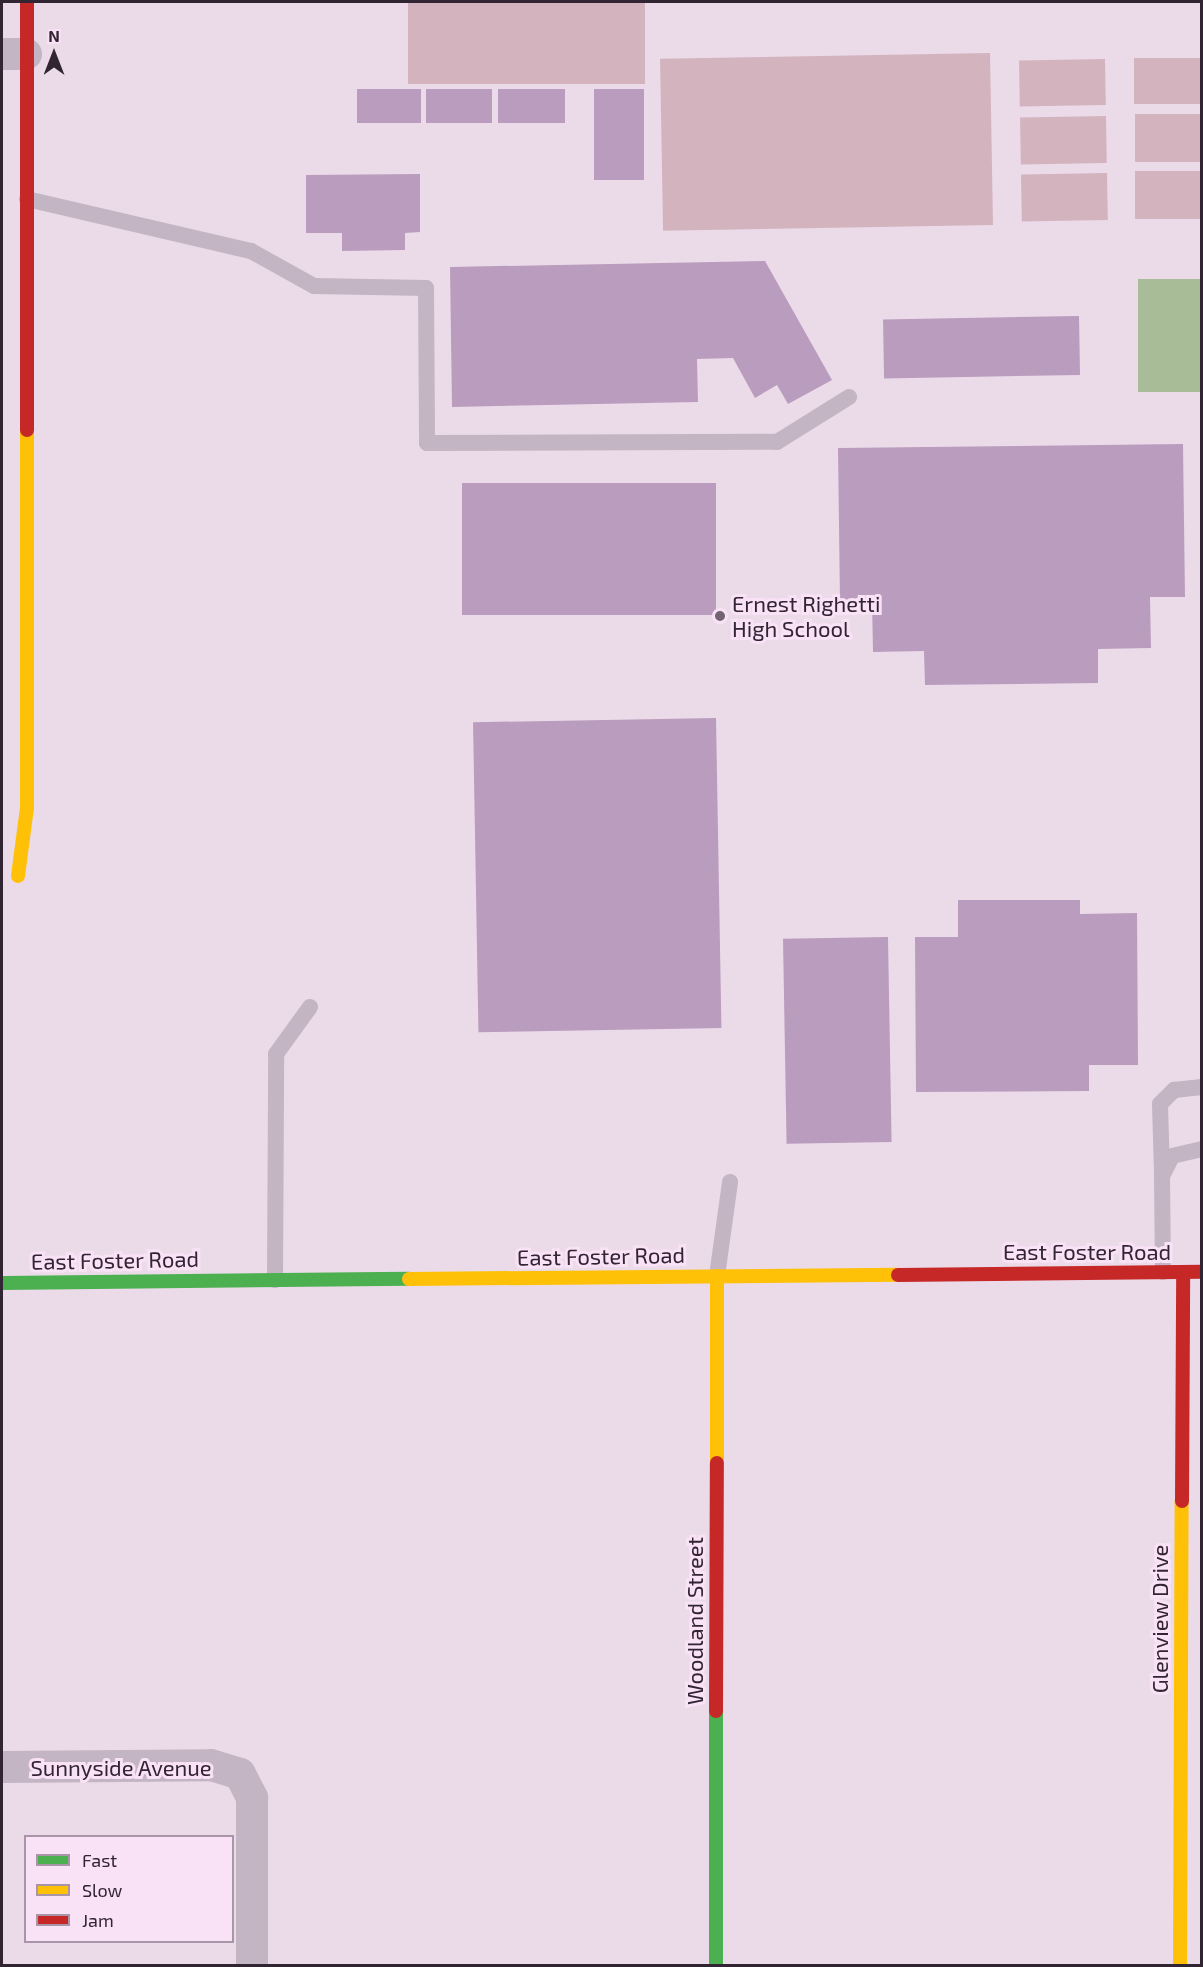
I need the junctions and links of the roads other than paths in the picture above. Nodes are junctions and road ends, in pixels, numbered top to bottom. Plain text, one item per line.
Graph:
1 (27, 2) edge
2 (14, 54) edge
3 (27, 199) junction
4 (849, 397) dead end
5 (18, 876) dead end
6 (310, 1007) dead end
7 (1202, 1087) edge
8 (1202, 1149) edge
9 (1162, 1176) junction
10 (730, 1182) dead end
11 (1162, 1272) junction
12 (1183, 1272) junction
13 (1202, 1272) edge
14 (717, 1276) junction
15 (275, 1280) junction
16 (2, 1282) edge
17 (2, 1767) edge
18 (252, 1965) edge
19 (716, 1965) edge
20 (1180, 1965) edge

1 - 2 street
2 - 3 street
3 - 4 lane
3 - 5 street
6 - 15 lane
7 - 9 lane
8 - 9 lane
9 - 11 lane
10 - 14 lane
11 - 12 street, East Foster Road
11 - 14 street, East Foster Road
12 - 13 street, East Foster Road
12 - 20 street, Glenview Drive
14 - 15 street, East Foster Road
14 - 19 street, Woodland Street
15 - 16 street, East Foster Road
17 - 18 street, Sunnyside Avenue

